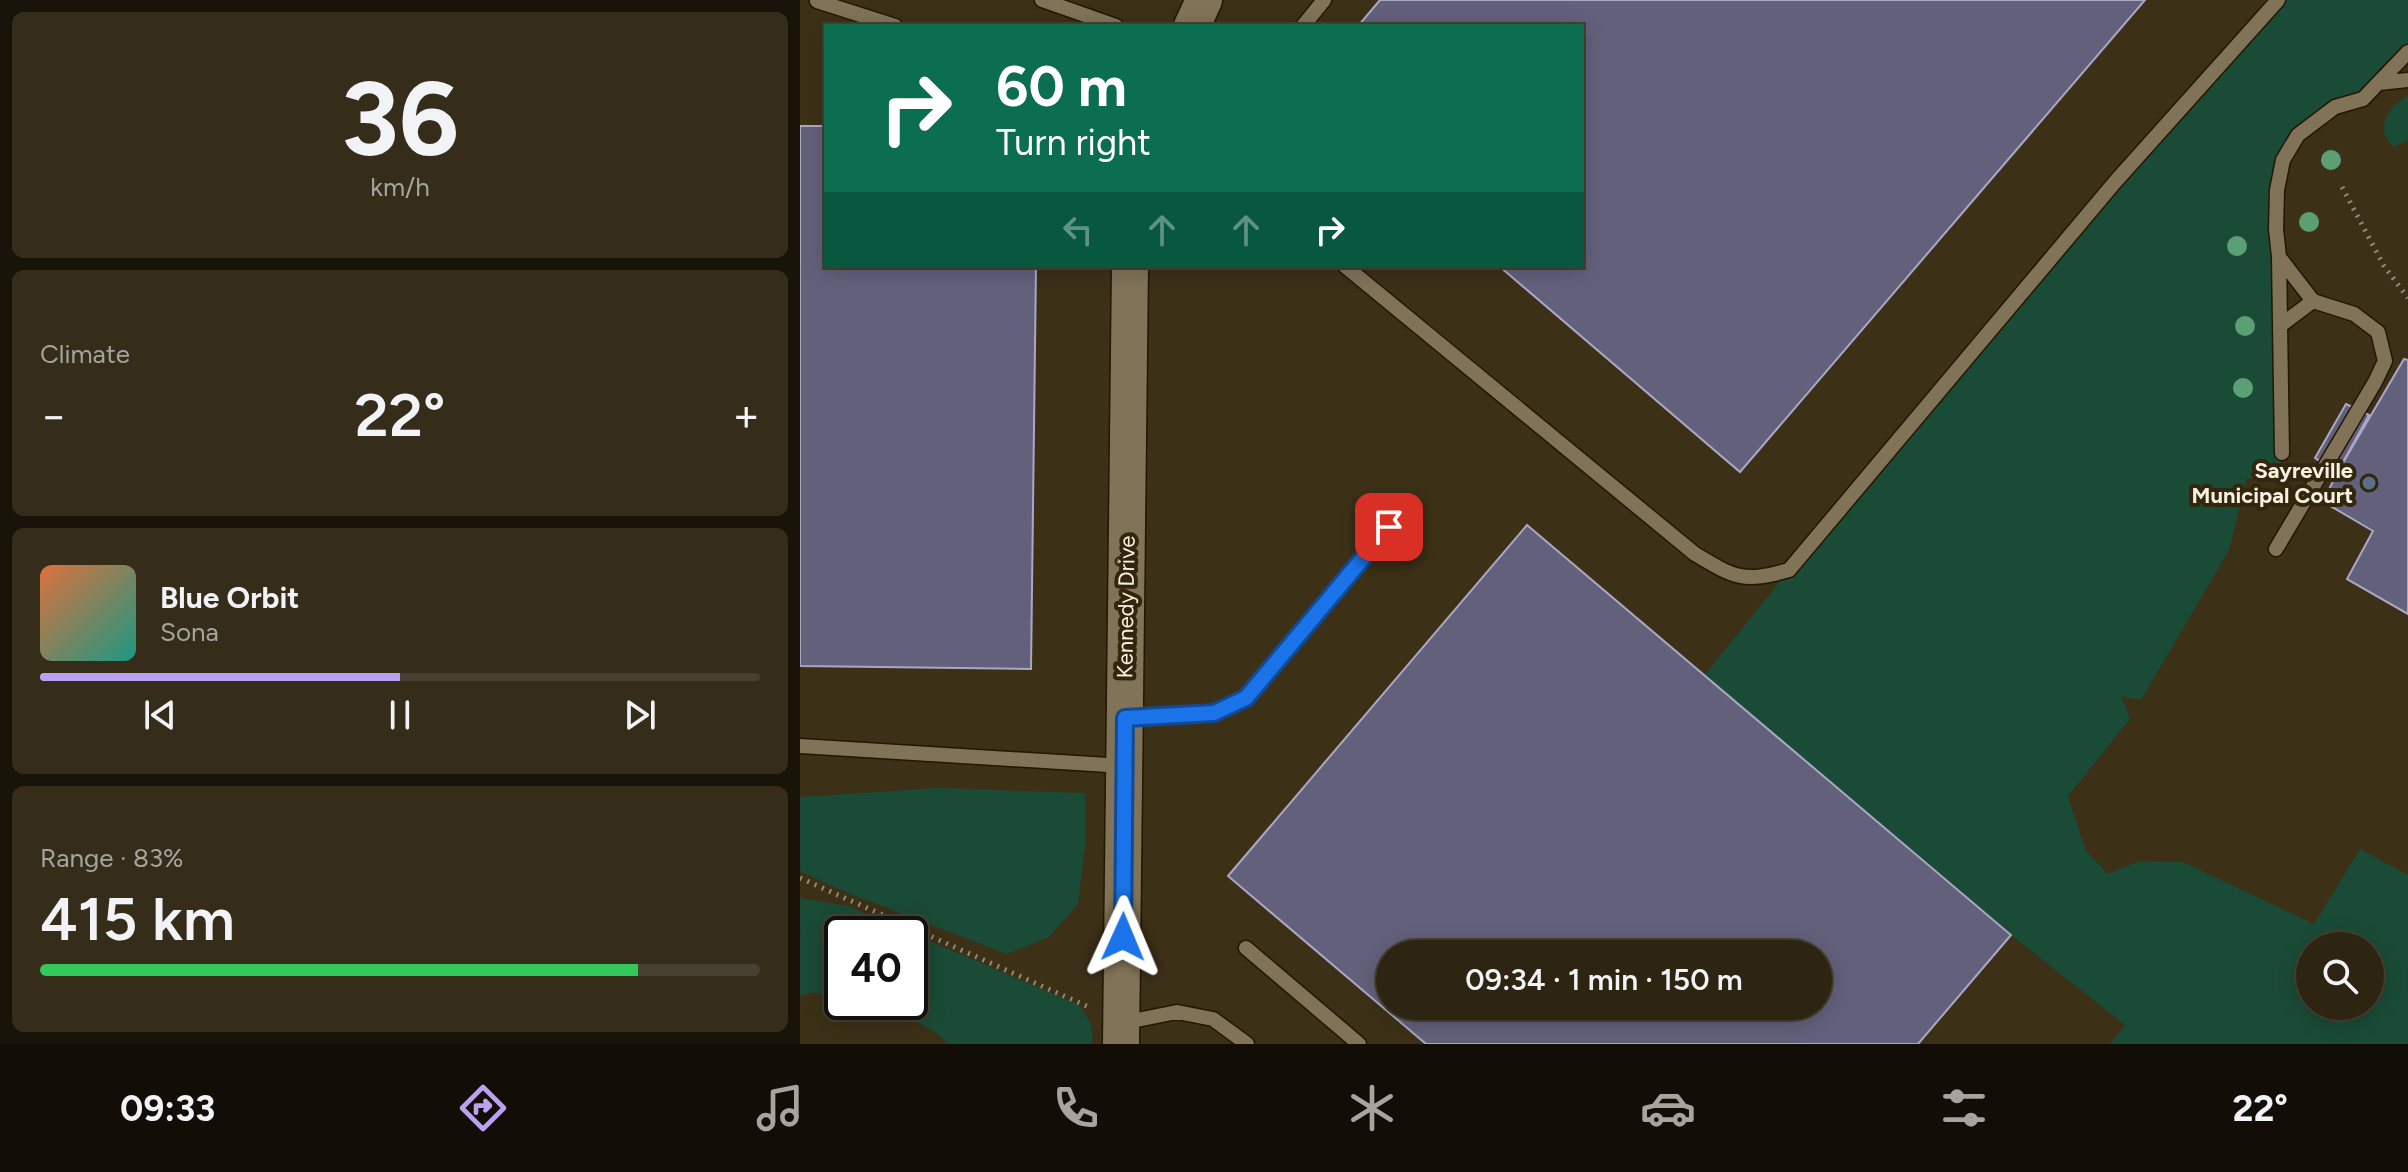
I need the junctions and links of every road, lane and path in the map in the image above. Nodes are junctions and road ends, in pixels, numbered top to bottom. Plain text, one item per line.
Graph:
1 (1042, 0) edge
2 (1204, 0) edge
3 (1324, 0) edge
4 (2278, 0) edge
5 (817, 1) edge
6 (889, 24) edge
7 (1110, 24) edge
8 (1193, 24) edge
9 (1305, 24) edge
10 (2408, 52) edge
11 (2408, 80) edge
12 (2379, 83) junction
13 (2342, 187) dead end
14 (2279, 257) junction
15 (1130, 268) edge
16 (1347, 268) edge
17 (2408, 298) edge
18 (2313, 301) junction
19 (2281, 325) junction
20 (2282, 453) dead end
21 (1389, 527) dead end
22 (2276, 549) dead end
23 (1125, 718) junction
24 (800, 746) edge
25 (1124, 766) junction
26 (800, 878) edge
27 (1246, 948) dead end
28 (1112, 1025) edge
29 (1247, 1044) edge
30 (1359, 1044) edge

1 - 7 lane
2 - 8 street
3 - 9 lane
4 - 16 lane
5 - 6 lane
10 - 12 lane
11 - 12 lane
12 - 14 lane
13 - 17 path
14 - 18 lane
14 - 19 lane
15 - 23 street, Kennedy Drive
18 - 19 lane
18 - 22 lane
19 - 20 lane
21 - 23 lane
23 - 25 street, Kennedy Drive
24 - 25 lane
25 - 28 street, Kennedy Drive
26 - 28 path
27 - 30 lane
28 - 29 lane

